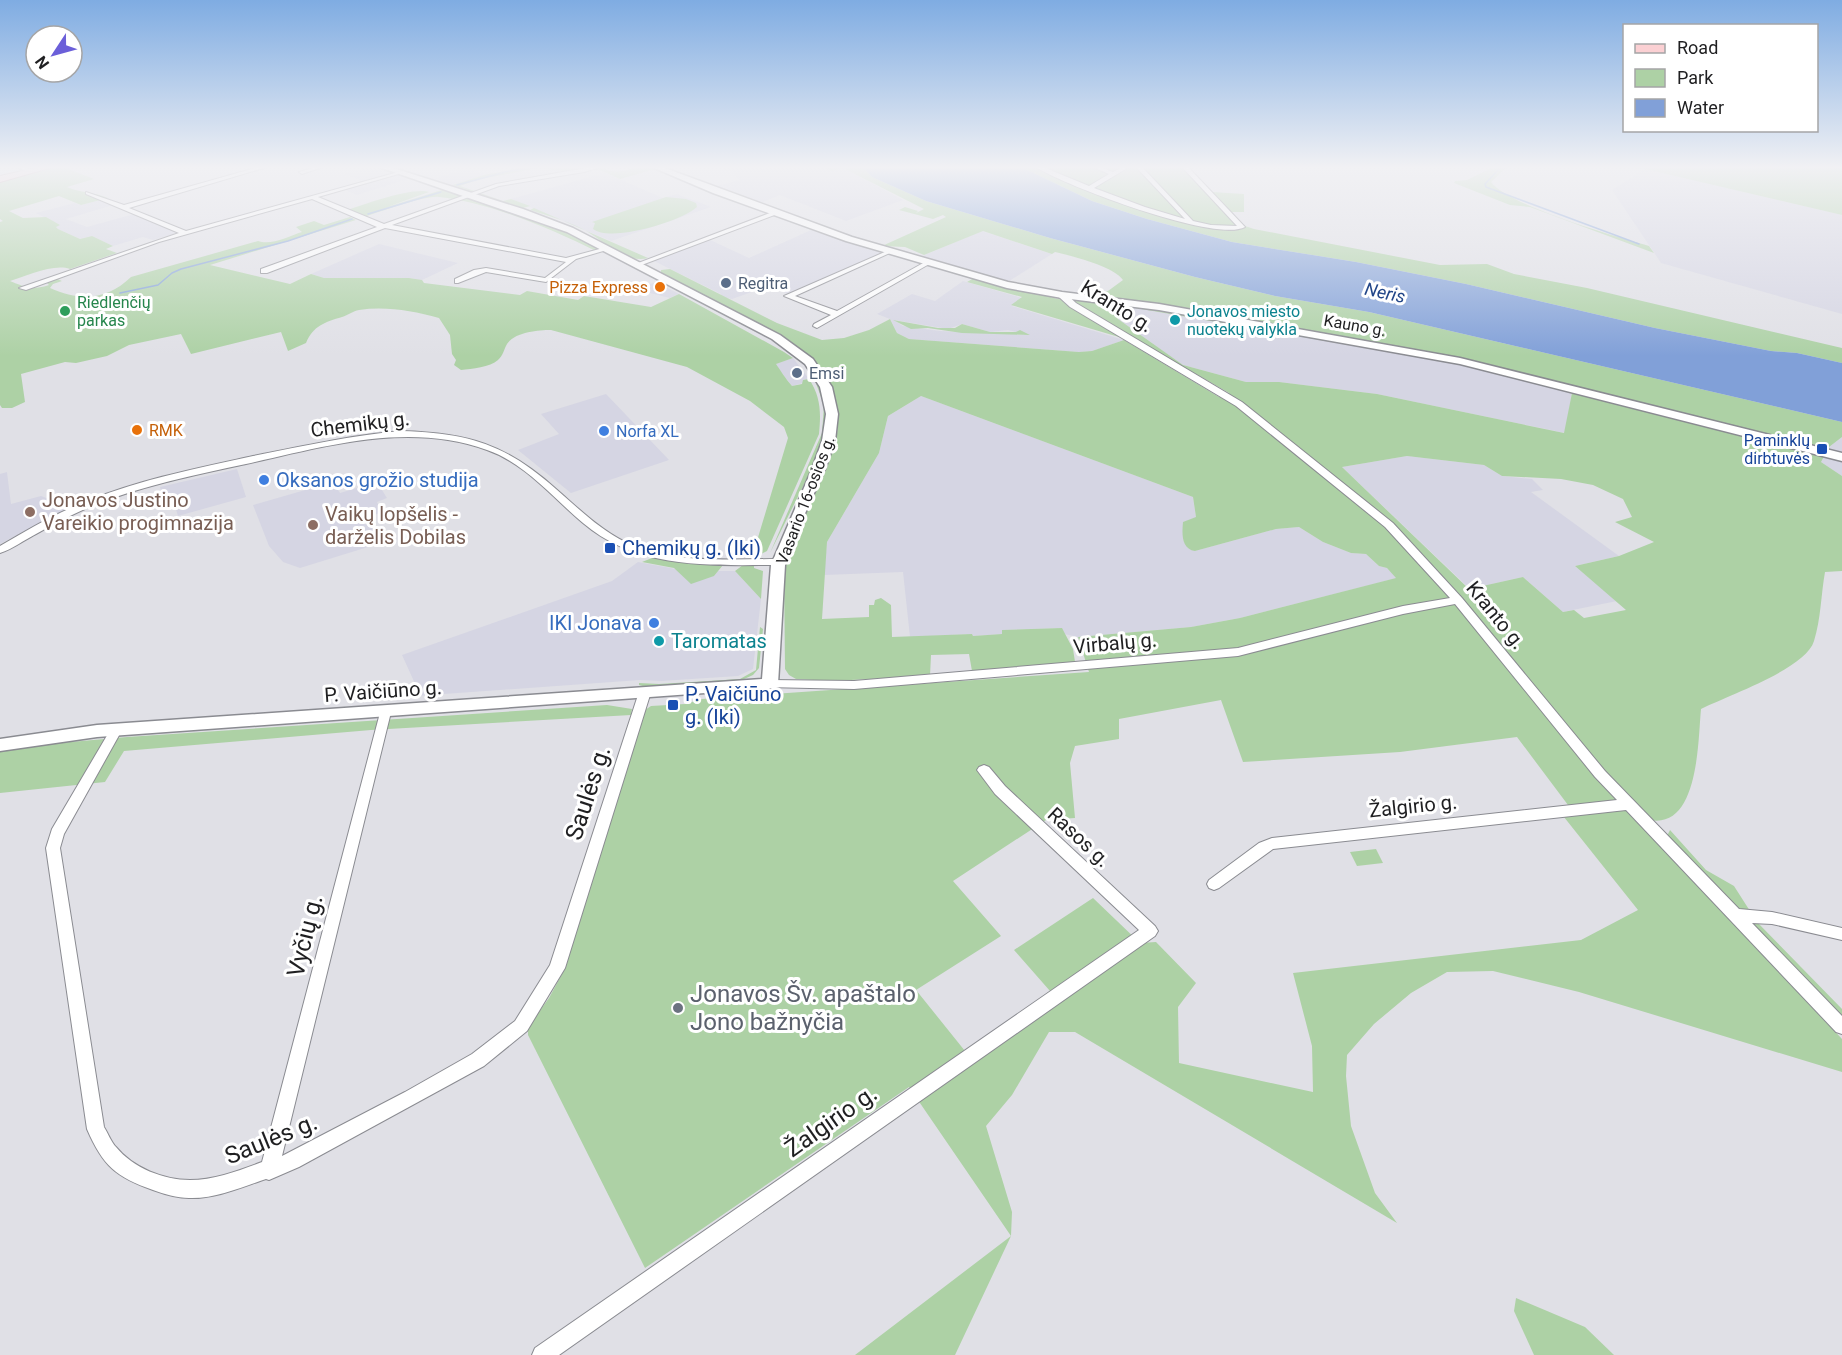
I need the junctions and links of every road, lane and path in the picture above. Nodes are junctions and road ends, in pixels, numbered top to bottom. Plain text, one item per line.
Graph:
1 (178, 230) edge
2 (195, 230) edge
3 (373, 230) edge
4 (408, 230) edge
5 (568, 230) edge
6 (728, 230) edge
7 (825, 230) edge
8 (185, 233) junction
9 (608, 249) junction
10 (889, 252) junction
11 (573, 260) junction
12 (927, 263) junction
13 (636, 264) junction
14 (264, 271) dead end
15 (458, 280) dead end
16 (23, 288) dead end
17 (1062, 295) junction
18 (837, 315) junction
19 (817, 326) dead end
20 (1842, 457) edge
21 (0, 550) edge
22 (778, 562) junction
23 (1458, 600) junction
24 (770, 684) junction
25 (644, 695) junction
26 (385, 712) junction
27 (116, 730) junction
28 (0, 745) edge
29 (984, 770) dead end
30 (1629, 804) junction
31 (1214, 884) dead end
32 (1733, 915) junction
33 (1150, 931) joint
34 (1842, 934) edge
35 (1842, 1027) edge
36 (269, 1170) junction
37 (542, 1355) edge

1 - 8 street
2 - 8 street
3 - 14 street
4 - 11 street
5 - 9 main road, Vasario 16-osios g.
6 - 13 street
7 - 10 main road, Kauno g.
8 - 16 street
9 - 11 street
9 - 13 main road, Vasario 16-osios g.
10 - 12 main road, Kauno g.
10 - 18 street
11 - 15 street
12 - 17 main road, Kauno g.
12 - 18 street
13 - 22 main road, Vasario 16-osios g.
17 - 20 main road, Kauno g.
17 - 23 street, Kranto g.
18 - 19 street
21 - 22 street, Chemikų g.
22 - 24 main road, Vasario 16-osios g.
23 - 24 street, Virbalų g.
23 - 30 street, Kranto g.
24 - 25 main road, P. Vaičiūno g.
25 - 26 main road, P. Vaičiūno g.
25 - 36 street, Saulės g.
26 - 27 main road, P. Vaičiūno g.
26 - 36 street, Vyčių g.
27 - 28 main road, P. Vaičiūno g.
27 - 36 street, Saulės g.
29 - 33 street, Rasos g.
30 - 31 street, Žalgirio g.
30 - 32 street, Kranto g.
32 - 34 street
32 - 35 street, Kranto g.
33 - 37 street, Žalgirio g.

